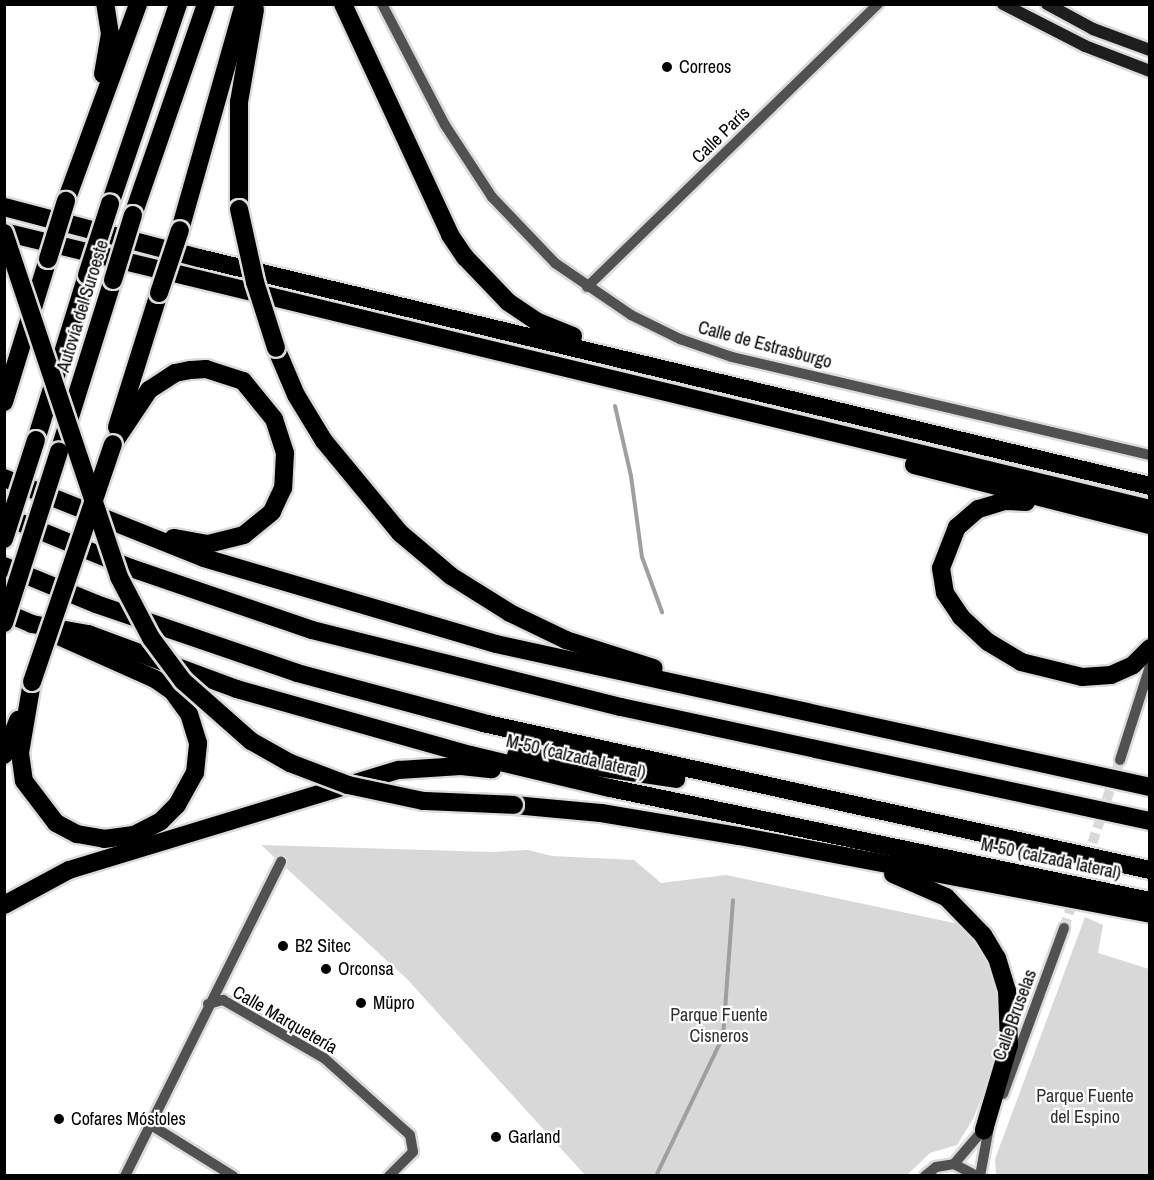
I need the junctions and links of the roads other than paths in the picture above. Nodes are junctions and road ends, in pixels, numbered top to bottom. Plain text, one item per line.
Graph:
1 (105, 4) edge
2 (138, 4) edge
3 (178, 4) edge
4 (206, 4) edge
5 (244, 4) edge
6 (256, 4) edge
7 (344, 4) edge
8 (382, 4) edge
9 (878, 4) edge
10 (1003, 4) edge
11 (1047, 4) edge
12 (1149, 51) edge
13 (1149, 71) edge
14 (101, 101) junction
15 (4, 207) edge
16 (4, 232) edge
17 (586, 287) junction
18 (756, 389) junction
19 (652, 391) junction
20 (4, 402) edge
21 (113, 444) junction
22 (1149, 455) edge
23 (4, 478) edge
24 (1149, 486) edge
25 (1058, 503) junction
26 (1149, 509) edge
27 (4, 516) edge
28 (1149, 525) edge
29 (125, 528) junction
30 (4, 539) edge
31 (4, 566) edge
32 (4, 601) edge
33 (4, 612) edge
34 (4, 623) edge
35 (32, 624) junction
36 (88, 634) junction
37 (1149, 648) edge
38 (1149, 670) edge
39 (32, 682) junction
40 (928, 739) junction
41 (411, 740) junction
42 (4, 755) edge
43 (1120, 760) tunnel mouth
44 (1149, 787) edge
45 (610, 788) junction
46 (788, 791) junction
47 (627, 817) junction
48 (1149, 821) edge
49 (281, 862) dead end
50 (1149, 870) edge
51 (1149, 901) edge
52 (4, 904) edge
53 (1149, 914) edge
54 (1064, 928) tunnel mouth
55 (208, 1004) junction
56 (994, 1113) junction
57 (151, 1125) junction
58 (984, 1130) junction
59 (954, 1164) junction
60 (125, 1176) edge
61 (233, 1176) edge
62 (389, 1176) edge
63 (925, 1176) edge
64 (978, 1176) edge

1 - 14 highway
2 - 14 highway
3 - 30 highway, Autovía del Suroeste, bridge
4 - 34 highway, Autovía del Suroeste, bridge
5 - 21 highway, bridge
6 - 40 highway, bridge
7 - 18 highway
8 - 17 street, Calle de Estrasburgo
9 - 17 street, Calle París
10 - 13 street
11 - 12 street
14 - 20 highway, bridge
15 - 18 highway
16 - 19 highway
16 - 47 highway, bridge
17 - 22 street, Calle de Estrasburgo
18 - 24 highway
19 - 25 highway
19 - 26 highway
21 - 29 highway
21 - 39 highway, bridge
23 - 29 highway
25 - 28 highway
25 - 37 highway
27 - 48 highway
29 - 40 highway
31 - 46 highway
32 - 36 highway
33 - 35 highway, M-50 (calzada lateral)
35 - 36 highway, M-50 (calzada lateral)
35 - 39 highway
36 - 41 highway, M-50 (calzada lateral)
38 - 43 street
39 - 42 highway
40 - 44 highway
41 - 45 highway, M-50 (calzada lateral)
41 - 46 highway
45 - 51 highway, M-50 (calzada lateral)
45 - 52 highway
46 - 50 highway
47 - 53 highway
47 - 58 highway
49 - 55 street
54 - 56 street, Calle Bruselas
55 - 57 street
55 - 62 street, Calle Marquetería
56 - 58 street, Calle Bruselas
56 - 64 street, Calle Bruselas
57 - 60 street
57 - 61 street
58 - 59 street, Calle Bruselas
59 - 63 street
59 - 64 street

